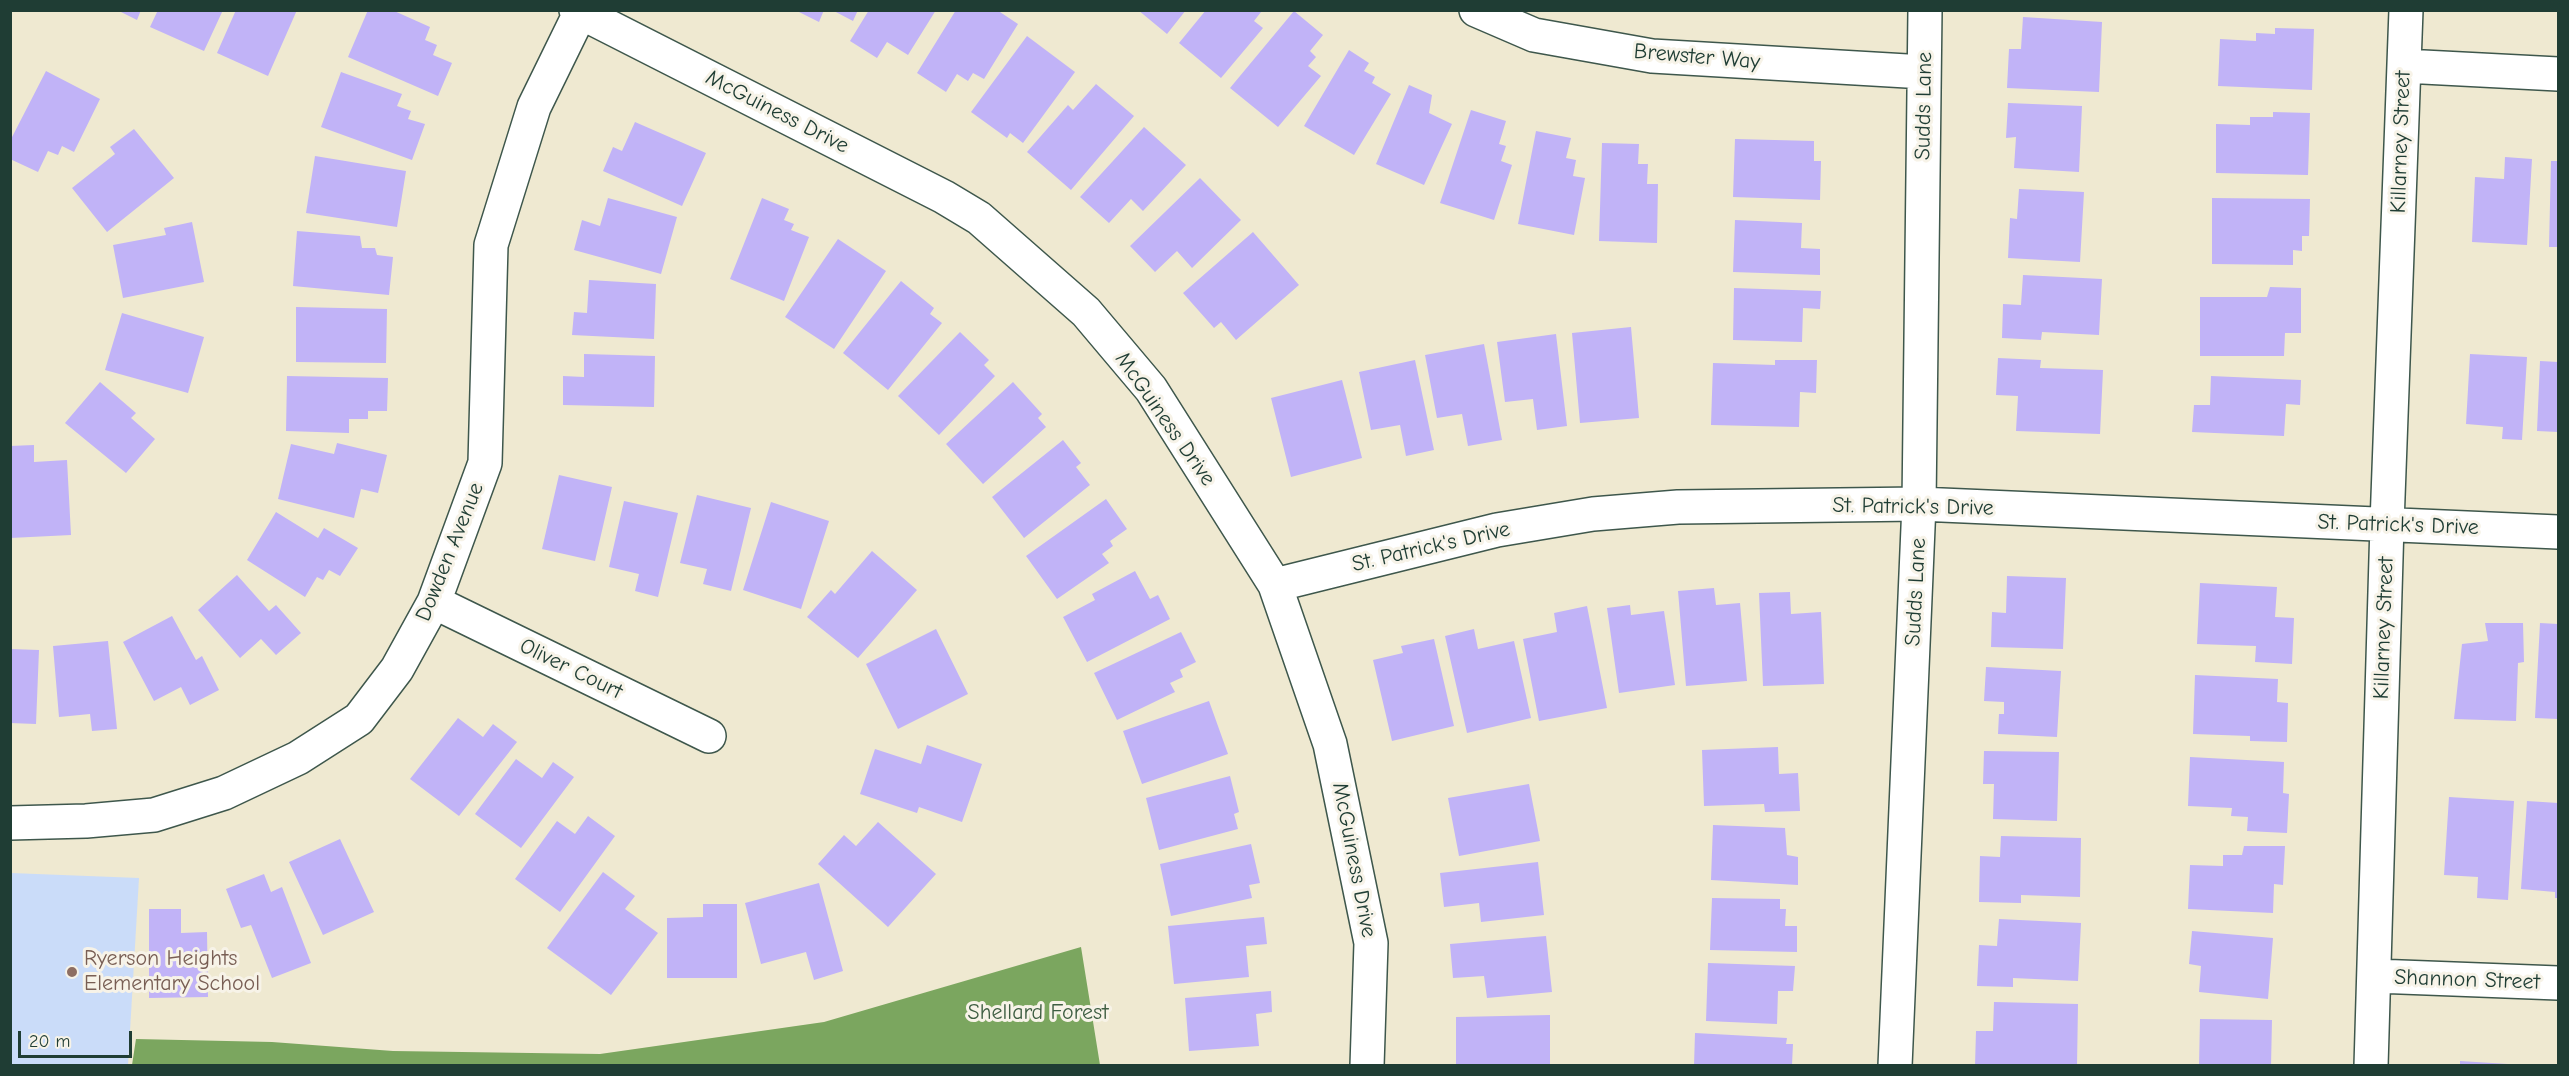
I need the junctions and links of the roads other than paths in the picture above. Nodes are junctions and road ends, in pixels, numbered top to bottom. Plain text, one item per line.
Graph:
1 (1476, 10) edge
2 (1925, 10) edge
3 (2406, 10) edge
4 (578, 12) edge
5 (2404, 66) junction
6 (1924, 72) junction
7 (2559, 74) edge
8 (1919, 504) junction
9 (2387, 524) junction
10 (2559, 531) edge
11 (1275, 585) junction
12 (435, 602) junction
13 (709, 736) dead end
14 (10, 823) edge
15 (2375, 976) junction
16 (2559, 984) edge
17 (1367, 1065) edge
18 (1895, 1065) edge
19 (2371, 1065) edge

1 - 6 street, Brewster Way
2 - 6 street, Sudds Lane
3 - 5 street, Killarney Street
4 - 11 street, McGuiness Drive
4 - 12 street, Dowden Avenue
5 - 7 street
5 - 9 street, Killarney Street
6 - 8 street, Sudds Lane
8 - 9 street, St. Patrick's Drive
8 - 11 street, St. Patrick's Drive
8 - 18 street, Sudds Lane
9 - 10 street, St. Patrick's Drive
9 - 15 street, Killarney Street
11 - 17 street, McGuiness Drive
12 - 13 street, Oliver Court
12 - 14 street, Dowden Avenue
15 - 16 street, Shannon Street
15 - 19 street, Killarney Street

